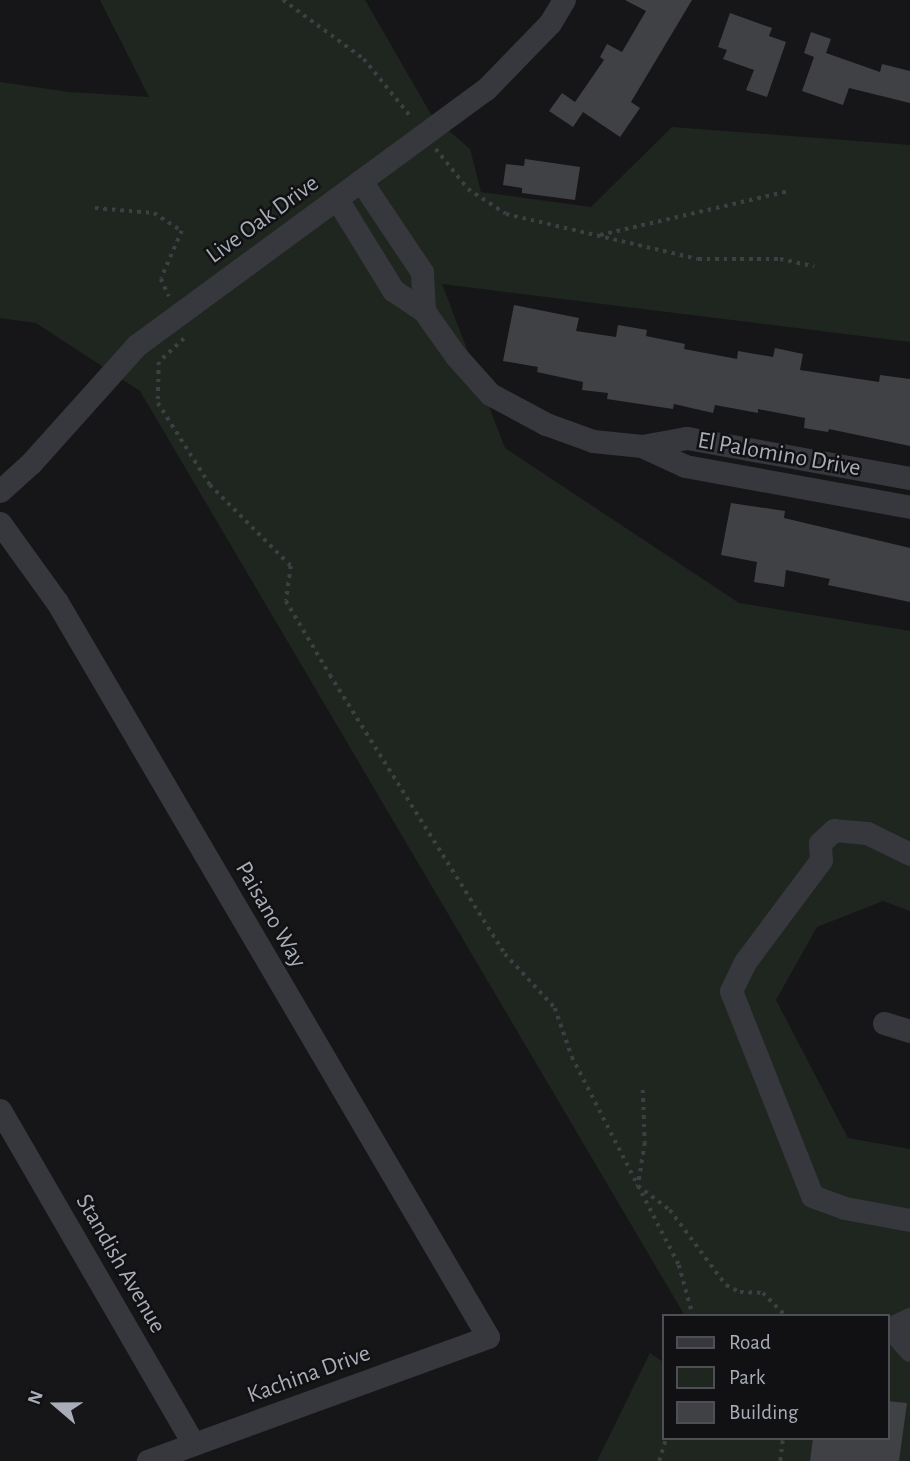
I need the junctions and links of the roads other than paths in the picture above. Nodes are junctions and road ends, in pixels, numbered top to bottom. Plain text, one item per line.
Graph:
1 (564, 0) edge
2 (361, 181) junction
3 (337, 199) junction
4 (412, 256) junction
5 (384, 275) junction
6 (424, 311) junction
7 (642, 446) junction
8 (910, 478) edge
9 (0, 491) edge
10 (910, 507) edge
11 (0, 523) edge
12 (910, 854) edge
13 (884, 1023) dead end
14 (910, 1031) edge
15 (0, 1110) edge
16 (910, 1220) edge
17 (910, 1319) edge
18 (488, 1338) joint
19 (910, 1350) edge
20 (194, 1444) junction
21 (148, 1461) edge

1 - 2 street, Live Oak Drive
2 - 3 street, Live Oak Drive
2 - 4 street
3 - 5 street, El Palomino Drive
3 - 9 street, Live Oak Drive
4 - 5 street
4 - 6 street
5 - 6 street, El Palomino Drive
6 - 7 street, El Palomino Drive
7 - 8 street, El Palomino Drive
7 - 10 street, El Palomino Drive
11 - 18 street, Paisano Way
12 - 16 street
13 - 14 street
15 - 20 street, Standish Avenue
17 - 19 street
18 - 20 street, Kachina Drive
20 - 21 street, Kachina Drive

